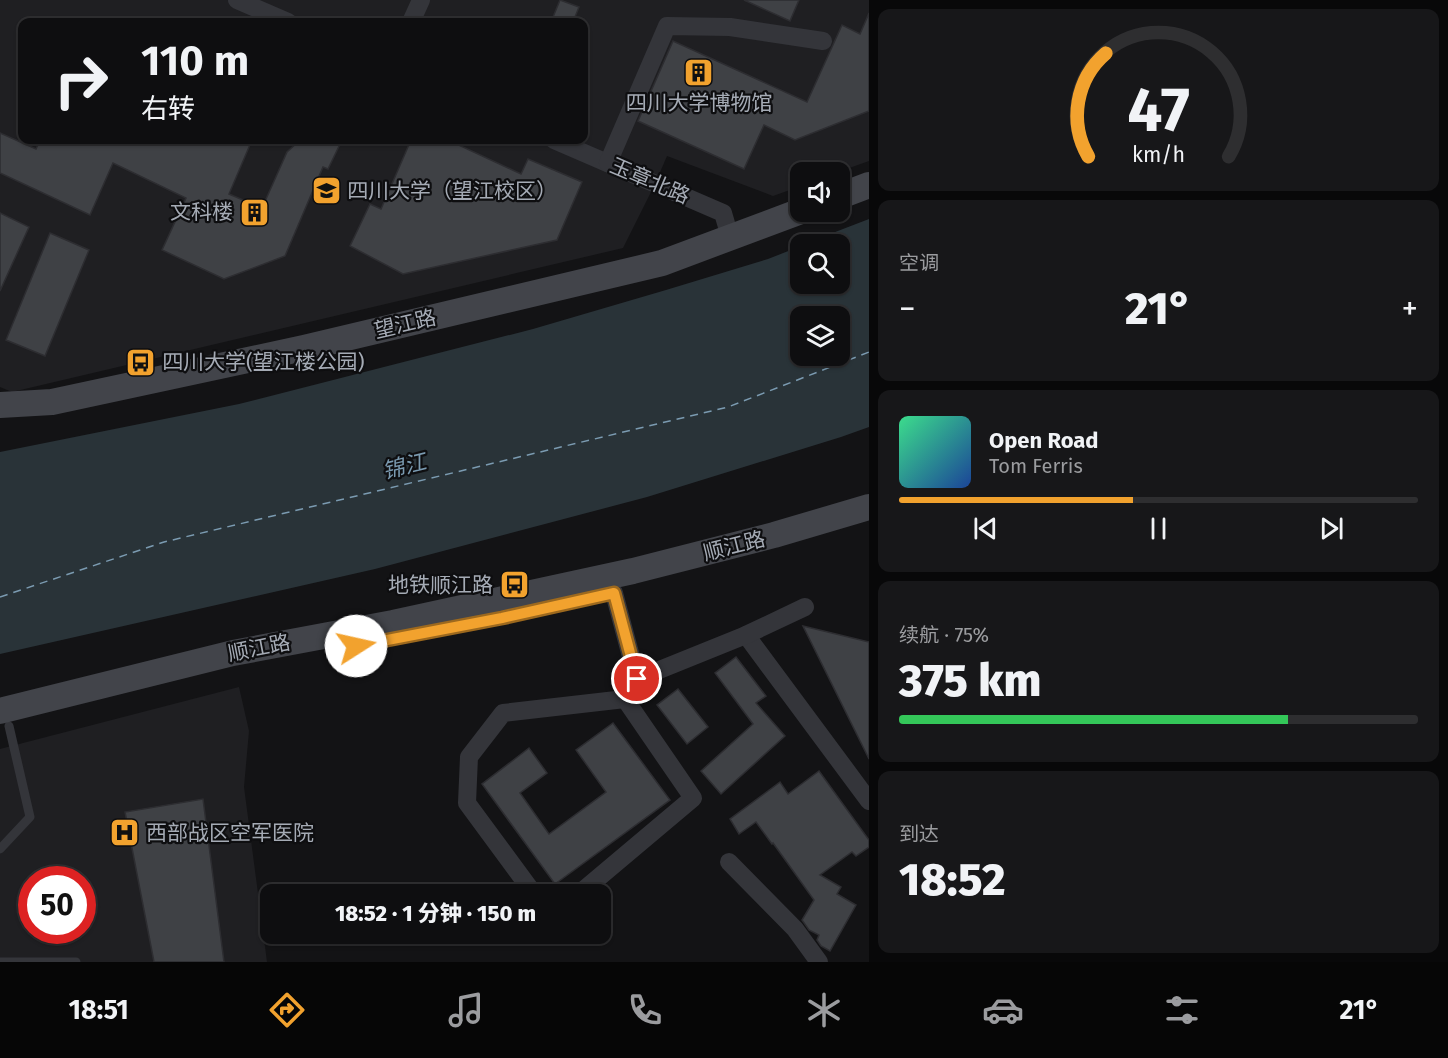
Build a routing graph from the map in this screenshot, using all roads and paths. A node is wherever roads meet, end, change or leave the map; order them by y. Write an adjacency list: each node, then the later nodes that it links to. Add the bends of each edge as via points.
1 (237, 0): 3 (street)
2 (421, 0): 4 (street)
3 (279, 18)
4 (413, 18)
5 (823, 41): 7 (street, via 730,27 668,26)
6 (563, 144): 7 (street, 玉章北路)
7 (608, 163): 11 (street, 玉章北路, via 723,213)
8 (869, 185): 9 (main road)
9 (850, 192)
10 (790, 214): 11 (main road, 望江路)
11 (730, 237): 12 (main road, 望江路, via 663,263 304,348 52,402)
12 (0, 405)
13 (869, 507): 20 (main road, 顺江路, via 774,536 633,571 233,653)
14 (869, 524): 15 (main road, 顺江路)
15 (614, 593): 18 (street); 20 (main road, 顺江路, via 237,669)
16 (805, 607): 17 (street)
17 (746, 635): 18 (street); 21 (street)
18 (637, 679): 19 (street)
19 (625, 699): 24 (street, via 503,714 469,757 467,803); 25 (street, via 693,798)
20 (3, 722): 22 (lane, via 30,817)
21 (869, 801)
22 (0, 849)
23 (729, 862): 28 (street, via 795,929)
24 (527, 884)
25 (591, 884)
26 (0, 962): 27 (lane)
27 (76, 962)
28 (819, 962)

